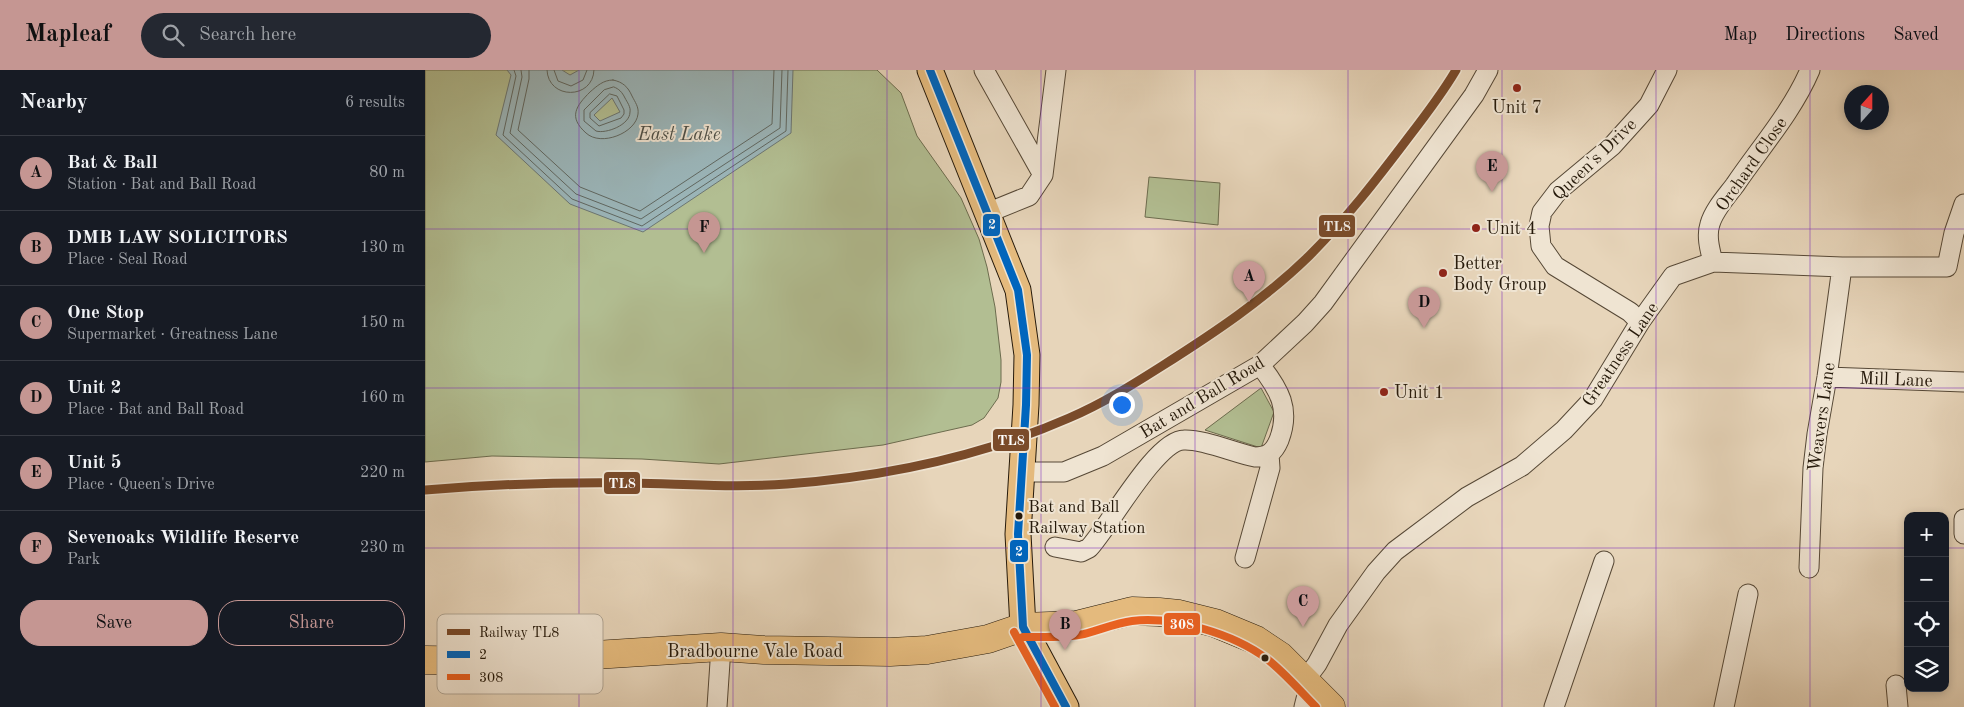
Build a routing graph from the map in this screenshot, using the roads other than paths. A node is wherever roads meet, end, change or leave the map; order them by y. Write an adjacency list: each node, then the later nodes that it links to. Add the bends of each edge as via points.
1 (930, 70): 9 (main road)
2 (984, 70): 7 (street)
3 (1056, 70): 7 (street)
4 (1487, 70): 13 (street, Bat and Ball Road, via 1474,95 1323,303)
5 (1667, 70): 12 (street, Queen's Drive, via 1649,105 1612,146 1558,191 1542,212 1539,226 1541,246 1555,266 1630,312)
6 (1810, 70): 10 (street, Orchard Close, via 1777,126 1709,225)
7 (1043, 175): 9 (street, via 1029,196)
8 (1964, 204): 11 (street, Greatness Lane, via 1947,267)
9 (987, 213): 17 (main road, via 1018,290 1027,355)
10 (1713, 262): 11 (street, Greatness Lane); 12 (street, Greatness Lane, via 1673,276)
11 (1842, 268): 14 (street, Weavers Lane)
12 (1640, 322): 29 (street, Greatness Lane, via 1593,399 1564,430 1522,466 1467,497 1395,551 1376,572 1338,625 1317,664)
13 (1260, 365): 16 (street, via 1277,390 1284,413 1281,436); 17 (street, Bat and Ball Road, via 1103,456 1064,472)
14 (1827, 377): 15 (street, Mill Lane); 23 (street, Weavers Lane, via 1813,468)
15 (1964, 382)
16 (1269, 454): 20 (street, via 1255,457 1187,440 1175,441 1160,454 1088,549 1081,552); 21 (street, via 1271,468)
17 (1021, 472): 25 (main road, via 1018,551)
18 (1964, 519): 19 (street)
19 (1964, 534)
20 (1055, 547)
21 (1245, 558)
22 (1605, 561): 32 (street)
23 (1809, 568)
24 (1748, 594): 33 (street)
25 (1023, 627): 26 (highway, Bradbourne Vale Road, via 988,639 927,650 891,652); 29 (highway, Bradbourne Vale Road, via 1076,625 1132,611 1179,614 1256,640 1280,656); 31 (main road)
26 (721, 647): 27 (highway, Bradbourne Vale Road); 30 (street)
27 (603, 655)
28 (1896, 685): 34 (street)
29 (1313, 696)
30 (717, 707)
31 (1066, 707)
32 (1554, 707)
33 (1724, 707)
34 (1898, 707)

